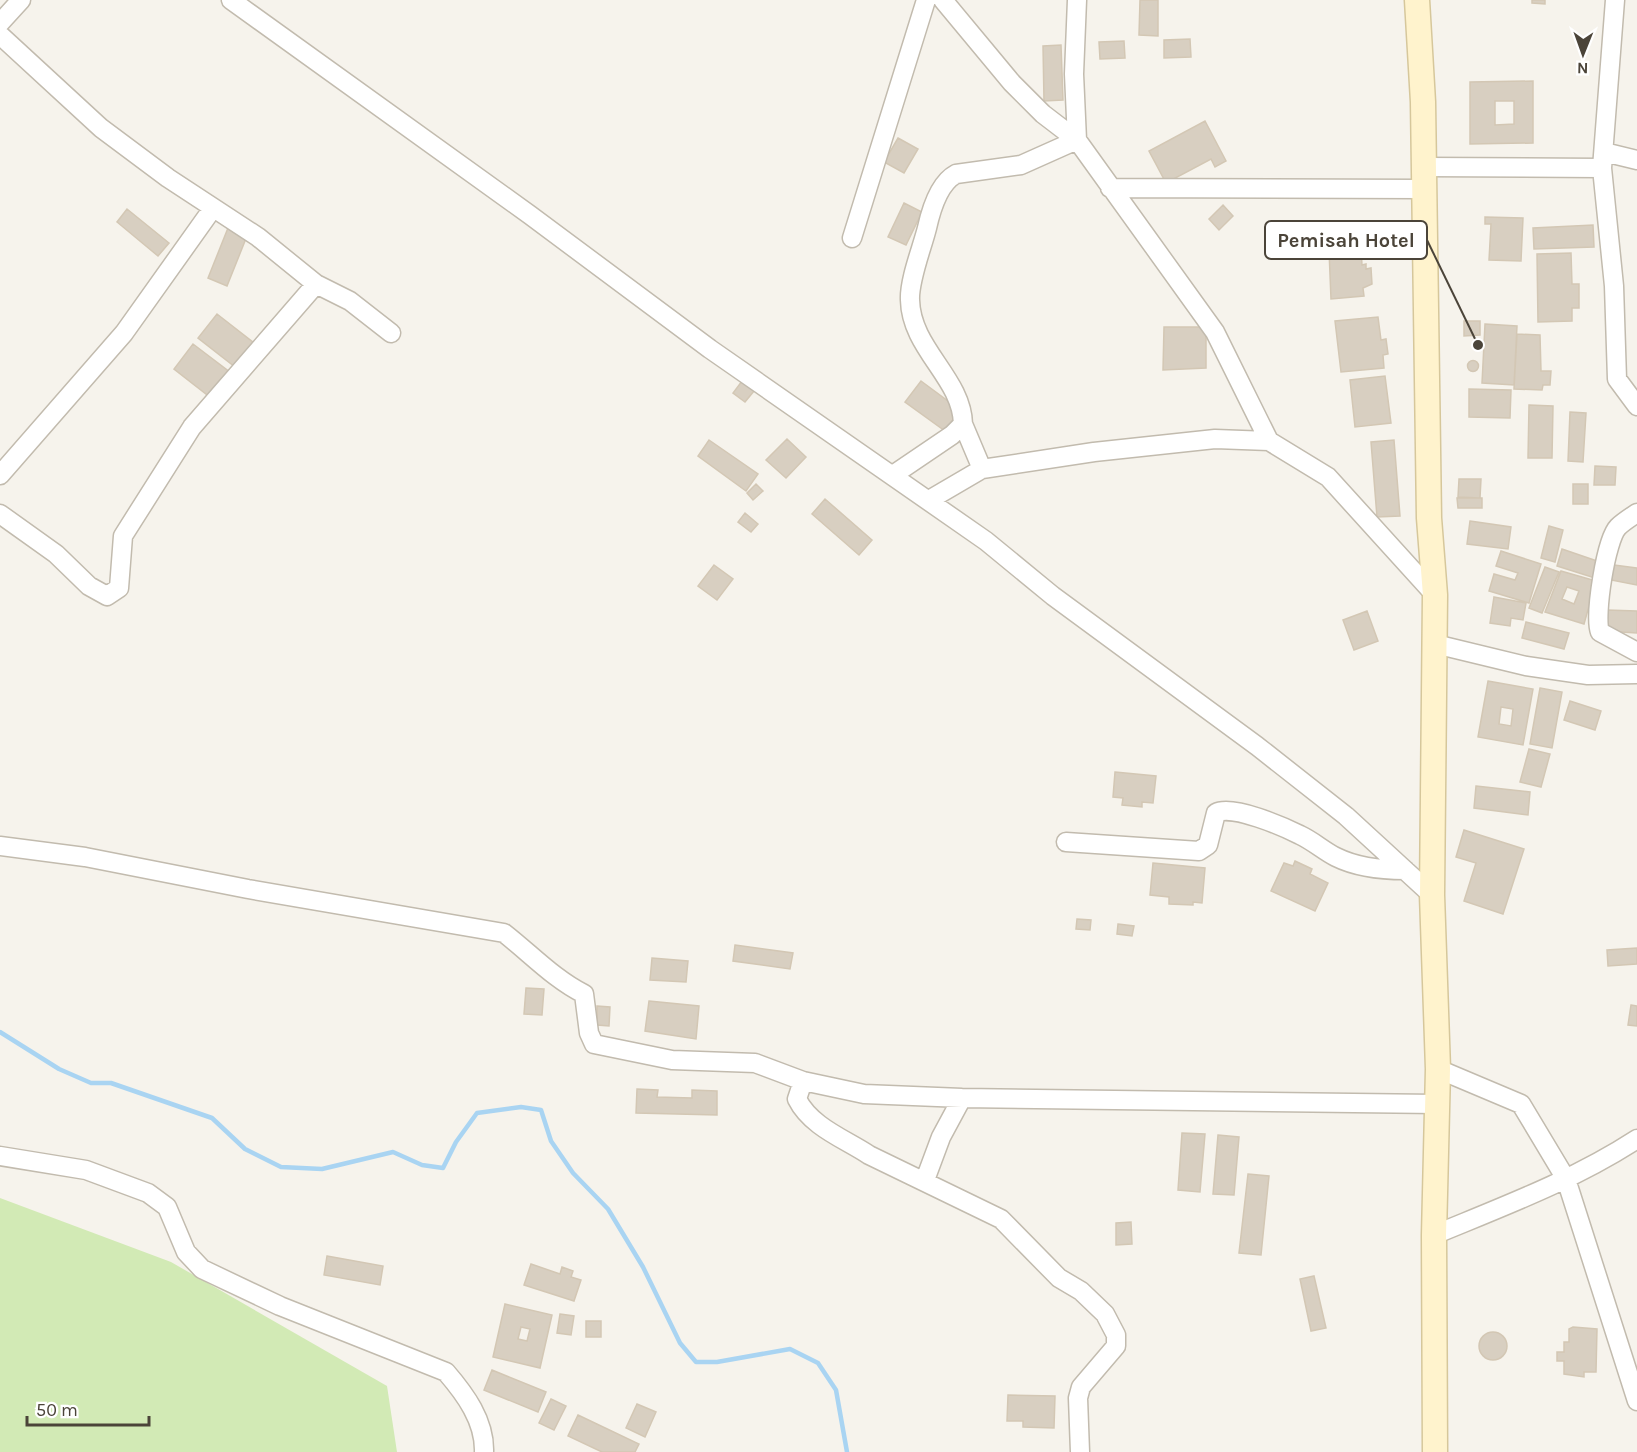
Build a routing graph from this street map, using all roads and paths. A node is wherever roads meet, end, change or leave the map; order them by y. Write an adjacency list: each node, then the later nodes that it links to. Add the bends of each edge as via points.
1 (21, 0): 8 (street)
2 (231, 0): 24 (street, via 710,349)
3 (926, 0): 16 (street)
4 (943, 0): 10 (street, via 1012,83)
5 (1077, 0): 10 (street)
6 (1417, 0): 13 (street)
7 (1616, 0): 11 (street)
8 (0, 23)
9 (0, 35): 15 (street, via 101,128)
10 (1077, 140): 14 (street); 20 (street, via 1021,165 956,174 942,186 928,223 910,297 918,335 951,388 963,412)
11 (1603, 160): 12 (street); 13 (street); 19 (street, via 1617,379)
12 (1637, 160)
13 (1424, 178): 14 (street); 28 (street, via 1429,518)
14 (1110, 188): 21 (street, via 1215,332)
15 (213, 208): 17 (street, via 258,237); 23 (street, via 124,333)
16 (852, 238)
17 (316, 284): 18 (street, via 350,301); 27 (street, via 192,427 123,536 119,588 107,596 89,586 56,554)
18 (391, 333)
19 (1637, 406)
20 (963, 424): 22 (street); 24 (street)
21 (1269, 441): 22 (street, via 1215,439); 28 (street, via 1328,477)
22 (982, 469): 25 (street)
23 (0, 475)
24 (893, 475): 25 (street)
25 (928, 500): 34 (street, via 1266,753 1346,816)
26 (1637, 513): 30 (street, via 1616,528 1603,572 1596,622 1600,632)
27 (0, 514)
28 (1435, 595): 29 (street)
29 (1435, 644): 31 (street, via 1526,666 1588,675); 35 (street)
30 (1637, 652)
31 (1637, 674)
32 (1066, 842): 34 (street, via 1199,851 1208,845 1216,813 1227,811 1280,826 1337,857 1363,866)
33 (0, 846): 37 (street, via 85,856 504,933 560,982 584,994 594,1044 672,1060 755,1063)
34 (1405, 870): 35 (street)
35 (1432, 895): 36 (street)
36 (1438, 1069): 39 (street); 42 (street, via 1521,1104)
37 (803, 1081): 38 (street, via 864,1094); 43 (street, via 797,1099 812,1118 837,1137)
38 (962, 1098): 39 (street); 43 (street, via 941,1137)
39 (1437, 1104): 44 (street)
40 (1637, 1139): 42 (street)
41 (0, 1156): 46 (street, via 86,1170 148,1193 167,1208 186,1252 202,1269 280,1306 446,1372 475,1413)
42 (1566, 1179): 44 (street); 45 (street)
43 (925, 1180): 47 (street, via 1001,1218 1059,1278 1081,1291 1106,1314 1116,1335 1116,1346 1081,1387)
44 (1434, 1235): 48 (street)
45 (1637, 1401)
46 (484, 1452)
47 (1080, 1452)
48 (1435, 1452)

